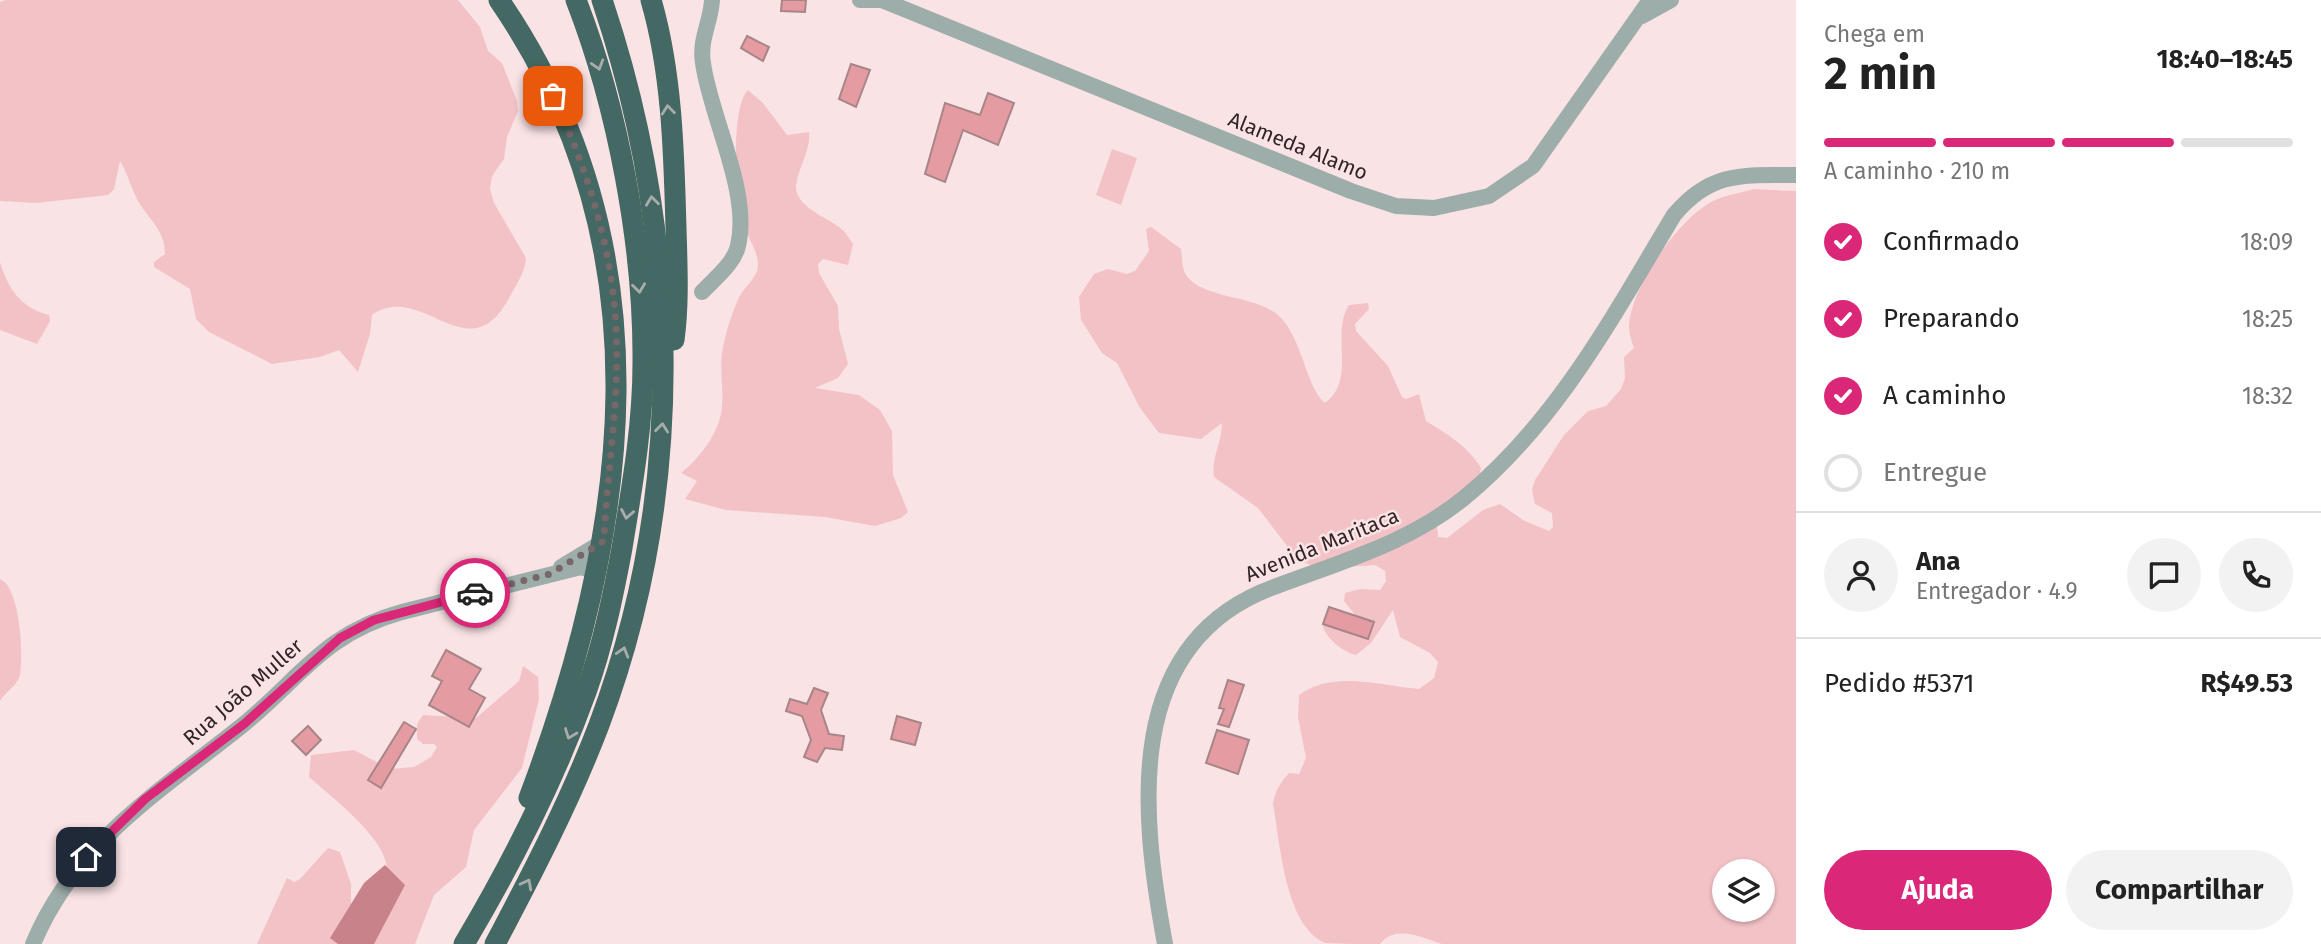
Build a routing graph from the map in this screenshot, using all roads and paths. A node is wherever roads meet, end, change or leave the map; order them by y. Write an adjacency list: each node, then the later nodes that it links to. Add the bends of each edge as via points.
1 (499, 0): 14 (highway, via 524,36 563,117 592,194 609,270 616,340)
2 (576, 0): 17 (highway, one-way to 17, via 622,161 641,302 640,424 605,630 587,689 540,806)
3 (602, 0): 13 (highway, one-way to 3, via 651,197 632,100)
4 (651, 0): 13 (highway, one-way to 4, via 676,328 676,214 664,65)
5 (712, 0): 12 (street, via 702,61 731,168 739,234 733,258)
6 (860, 0): 7 (street, Alameda Alamo)
7 (882, 0): 10 (street, Alameda Alamo, via 1351,191 1396,206 1434,208 1489,197 1533,166)
8 (1650, 0): 10 (street, Alameda Alamo)
9 (1671, 0): 10 (street)
10 (1637, 19)
11 (1796, 175): 21 (street, Avenida Maritaca, via 1730,177 1710,183 1688,198 1561,395 1532,433 1462,499 1375,550 1242,601 1214,618 1191,643 1168,684 1150,753 1151,860)
12 (702, 292)
13 (665, 398): 20 (highway, one-way to 13, via 577,782 624,648 654,503)
14 (604, 541): 15 (highway); 16 (street)
15 (598, 572): 16 (street, via 587,567); 17 (highway, via 565,689 508,850)
16 (550, 574): 18 (street, Rua João Muller, via 374,620 340,638 251,718 112,830 63,887)
17 (504, 876): 19 (highway)
18 (33, 944)
19 (464, 944)
20 (495, 944)
21 (1165, 944)

